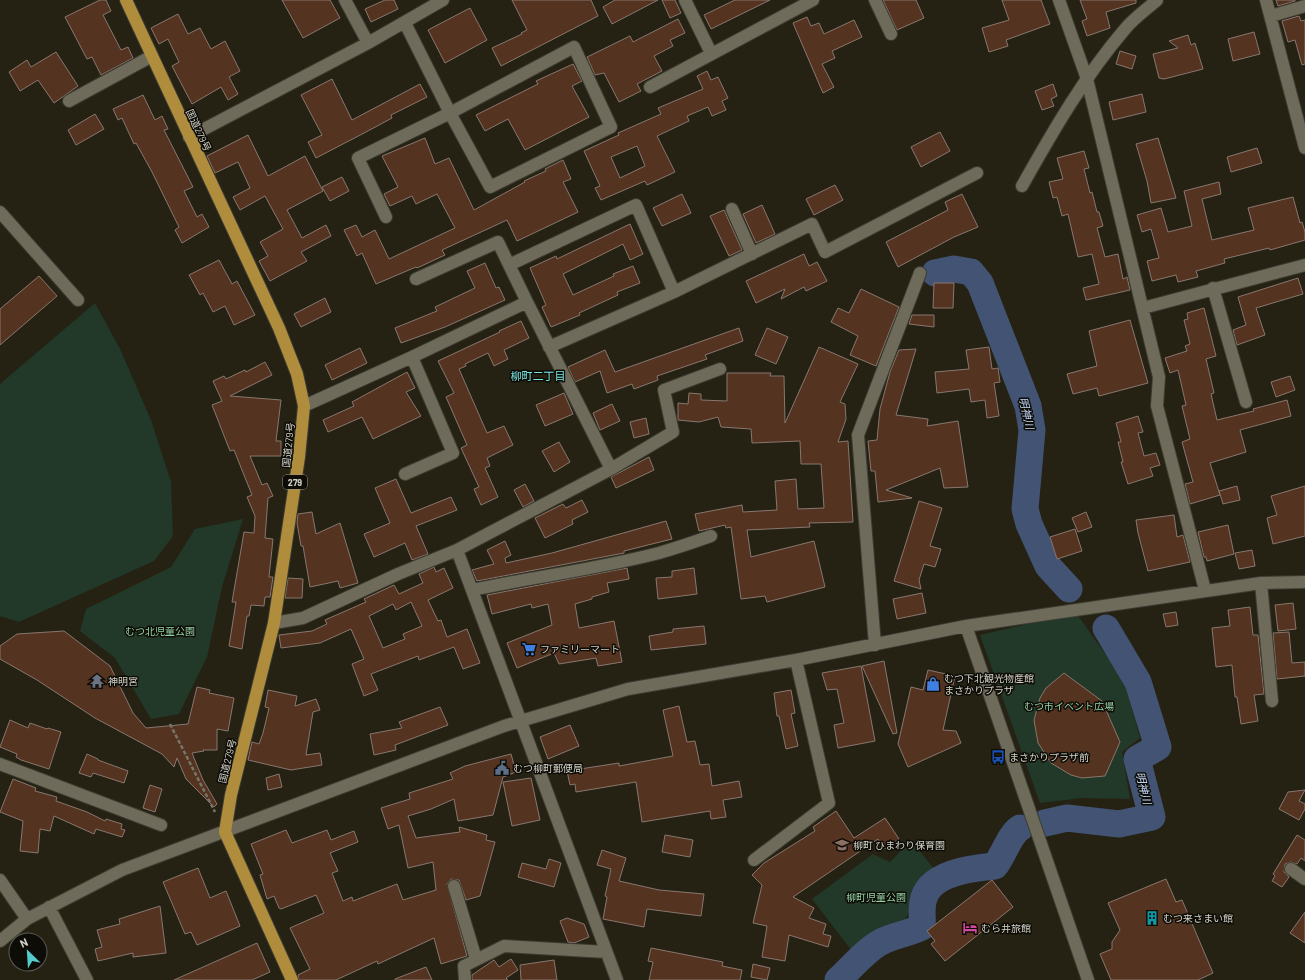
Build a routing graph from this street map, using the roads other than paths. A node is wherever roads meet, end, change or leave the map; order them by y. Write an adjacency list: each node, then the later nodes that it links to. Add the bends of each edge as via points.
1 (126, 0): 16 (highway, 国道279号 / 279)
2 (345, 0): 14 (street)
3 (443, 0): 12 (street)
4 (685, 0): 15 (street)
5 (814, 0): 15 (street)
6 (875, 0): 13 (street)
7 (1059, 0): 17 (street)
8 (1157, 0): 17 (street, via 1126,28)
9 (1266, 0): 11 (street)
10 (1305, 6): 11 (street)
11 (1270, 16): 22 (street)
12 (405, 23): 14 (street); 20 (street)
13 (891, 34)
14 (368, 43): 21 (street)
15 (711, 54): 18 (street)
16 (152, 56): 19 (street); 21 (highway, 国道279号 / 279)
17 (1086, 79): 24 (street); 37 (street)
18 (650, 87)
19 (70, 101)
20 (450, 113): 20 (street, via 490,187 611,127 574,47); 27 (street, via 358,158)
21 (189, 137): 42 (highway, 国道279号 / 279, via 279,328 297,374)
22 (1305, 148)
23 (977, 173): 28 (street, via 825,252 812,224)
24 (1022, 186)
25 (732, 209): 28 (street)
26 (0, 212): 35 (street)
27 (386, 217)
28 (752, 254): 34 (street)
29 (509, 265): 32 (street, via 498,242); 34 (street, via 636,206); 36 (street)
30 (1305, 265): 33 (street)
31 (920, 272): 53 (street, via 858,435)
32 (416, 279)
33 (1213, 288): 37 (street); 41 (street)
34 (674, 292): 38 (street)
35 (78, 300)
36 (527, 302): 38 (street); 39 (street)
37 (1143, 308): 50 (street, via 1159,377 1157,406)
38 (549, 347): 43 (street)
39 (412, 358): 42 (street); 44 (street, via 453,453)
40 (720, 369): 43 (street, via 664,390 673,432)
41 (1246, 402)
42 (304, 406): 51 (highway, 国道279号 / 279, via 299,457)
43 (611, 468): 46 (street)
44 (405, 474)
45 (711, 536): 49 (street, via 658,553)
46 (457, 550): 49 (street); 51 (street, via 303,618)
47 (1305, 582): 48 (street)
48 (1261, 583): 50 (street); 55 (street)
49 (472, 590): 56 (street)
50 (1205, 590): 52 (street)
51 (274, 623): 59 (highway, 国道279号 / 279, via 231,795)
52 (966, 626): 53 (street); 74 (street)
53 (875, 645): 54 (street)
54 (796, 660): 56 (street, via 628,689); 60 (street, via 829,803)
55 (1272, 701)
56 (521, 721): 59 (street); 68 (street)
57 (0, 764): 58 (street)
58 (161, 825)
59 (225, 832): 65 (street, via 122,870); 71 (highway)
60 (754, 860)
61 (1290, 870): 62 (street)
62 (1305, 879)
63 (0, 880): 66 (street)
64 (454, 886): 69 (street)
65 (48, 907): 66 (street); 70 (street)
66 (27, 918): 67 (street)
67 (0, 941)
68 (606, 952): 69 (street, via 504,946); 73 (street)
69 (476, 959): 72 (street, via 464,966)
70 (87, 980)
71 (292, 980)
72 (465, 980)
73 (617, 980)
74 (1088, 980)

